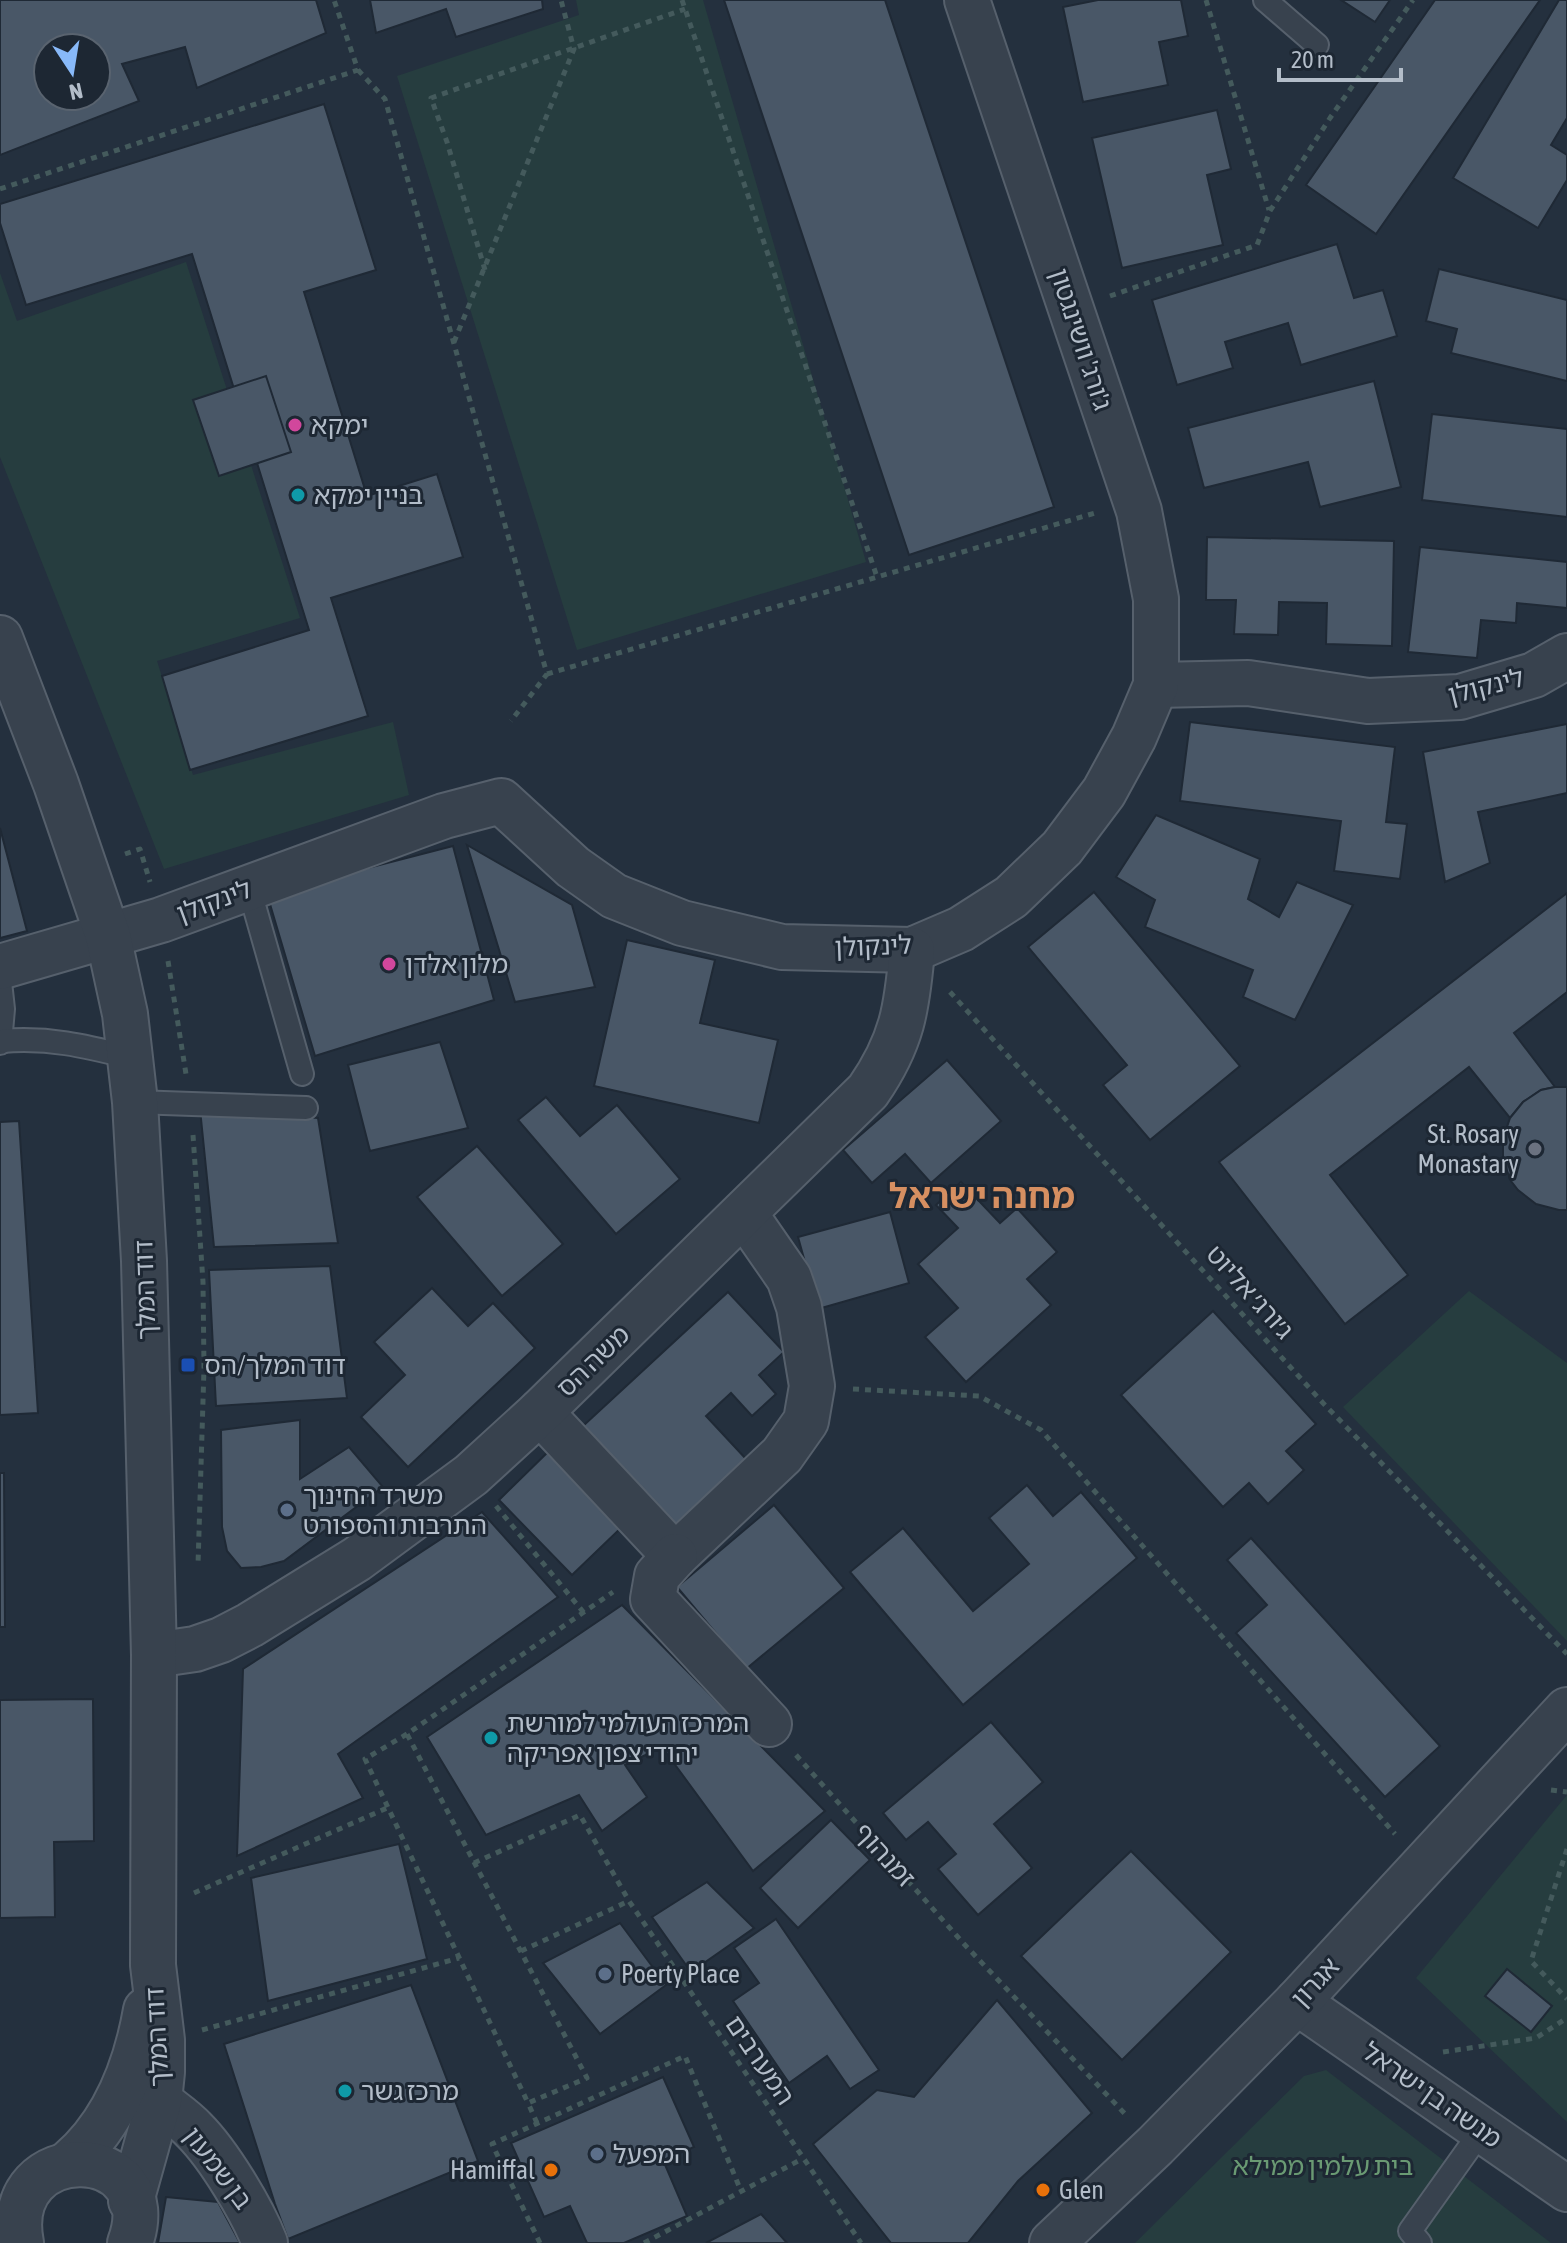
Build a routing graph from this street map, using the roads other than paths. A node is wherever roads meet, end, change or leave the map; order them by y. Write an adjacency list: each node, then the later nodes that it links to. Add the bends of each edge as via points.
1 (967, 0): 6 (street, ג'ורג' וושינגטון, via 1139,511 1156,599)
2 (1265, 0): 3 (lane)
3 (1317, 45)
4 (3, 654): 8 (street, דוד המלך, via 56,784)
5 (1567, 656): 6 (street, לינקולן, via 1534,675 1460,697 1368,701 1248,683)
6 (1156, 685): 9 (street, לינקולן, via 1104,792 1062,848 1011,897 961,929)
7 (249, 888): 8 (street, לינקולן); 9 (street, לינקולן, via 444,816 501,801 573,867 614,896 682,923 782,947); 14 (lane)
8 (108, 936): 10 (street, לינקולן); 13 (street, דוד המלך)
9 (912, 950): 17 (street, משה הס, via 901,1032 887,1065 868,1091)
10 (0, 967)
11 (0, 982): 12 (lane)
12 (1, 1042): 13 (lane, via 63,1041)
13 (130, 1057): 15 (street, דוד המלך)
14 (302, 1074)
15 (135, 1102): 16 (lane); 20 (street, דוד המלך)
16 (306, 1108)
17 (744, 1213): 18 (street, משה הס); 19 (street, via 789,1278 799,1307 812,1386 806,1421 782,1455)
18 (540, 1412): 19 (street); 20 (street, משה הס, via 471,1475 357,1559 221,1640)
19 (666, 1566): 22 (street, via 653,1599)
20 (154, 1655): 23 (street, דוד המלך)
21 (1567, 1710): 24 (street, אגרון)
22 (769, 1724)
23 (153, 1965): 25 (street, דוד המלך, via 162,2040); 27 (street, דוד המלך, via 144,2021 125,2084 99,2132)
24 (1297, 2002): 26 (street, מנשה בן ישראל); 32 (street, אגרון)
25 (159, 2101): 29 (street, דוד המלך); 31 (street, בן שמעון, via 204,2142 255,2216)
26 (1482, 2130): 28 (street, מנשה בן ישראל); 33 (lane, via 1410,2231)
27 (70, 2162): 29 (street, via 106,2170 121,2184); 30 (street, via 35,2178)
28 (1567, 2189)
29 (130, 2222)
30 (13, 2225)
31 (265, 2243)
32 (1052, 2243)
33 (1420, 2243)

